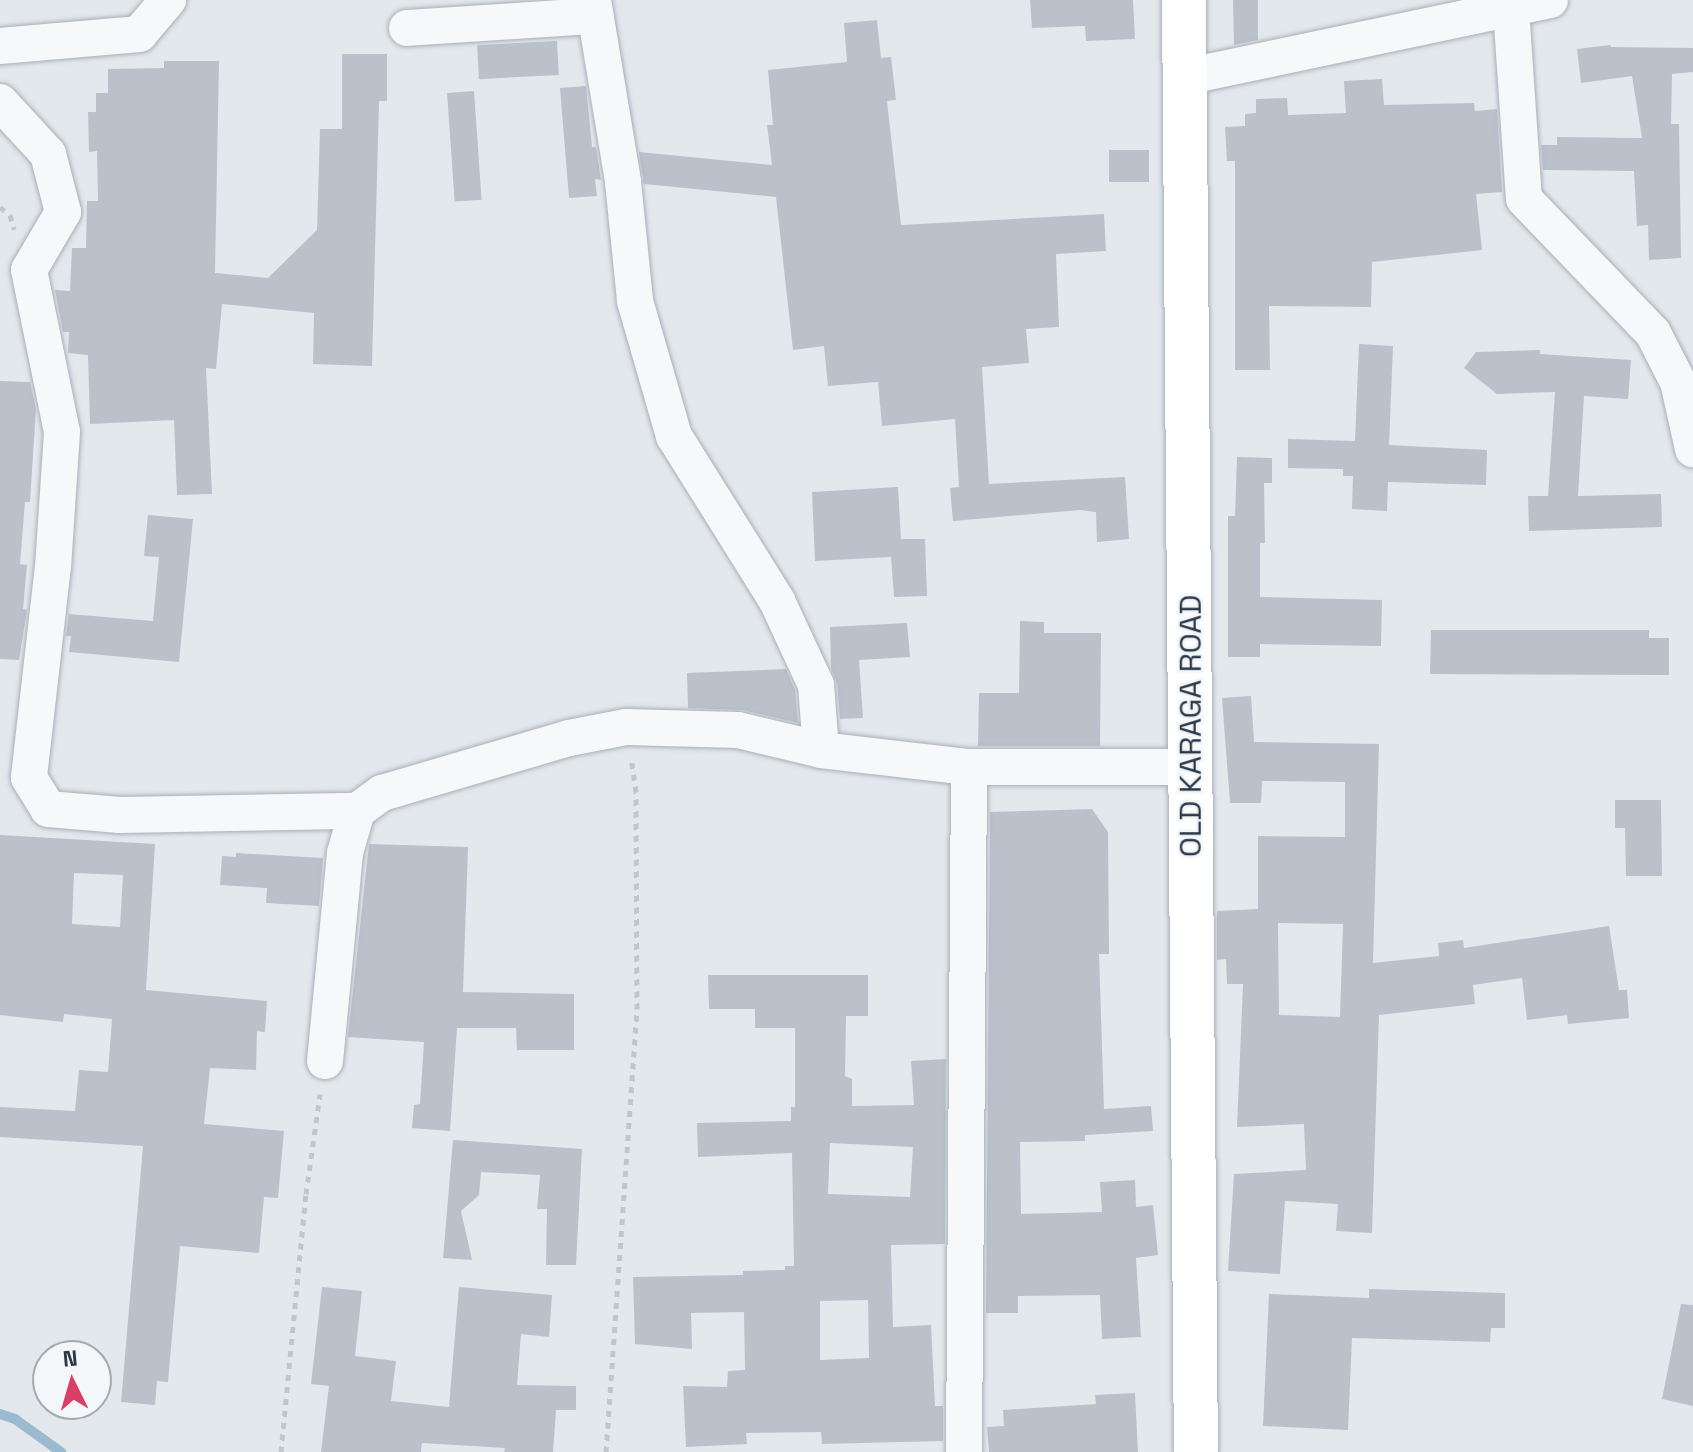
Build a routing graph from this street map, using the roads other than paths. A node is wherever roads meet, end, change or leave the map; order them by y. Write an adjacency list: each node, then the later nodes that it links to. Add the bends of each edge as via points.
1 (168, 0): 7 (street, via 139,34)
2 (1184, 0): 8 (street, OLD KARAGA ROAD)
3 (1550, 0): 4 (street)
4 (1513, 4): 8 (street); 10 (street, via 1524,199)
5 (594, 8): 6 (street); 12 (street, via 623,182 635,301 674,436 784,615 816,685)
6 (407, 28)
7 (0, 46)
8 (1185, 77): 14 (street, OLD KARAGA ROAD)
9 (0, 102): 15 (street, via 48,154 63,212 29,270 62,432 29,778 48,809 120,815)
10 (1686, 368): 11 (street)
11 (1693, 449)
12 (821, 750): 13 (street); 15 (street, via 738,730 626,727 569,738 382,793)
13 (969, 767): 14 (street); 17 (street)
14 (1191, 767): 18 (street, OLD KARAGA ROAD)
15 (357, 811): 16 (street, via 345,853)
16 (325, 1061)
17 (964, 1452)
18 (1196, 1452)

